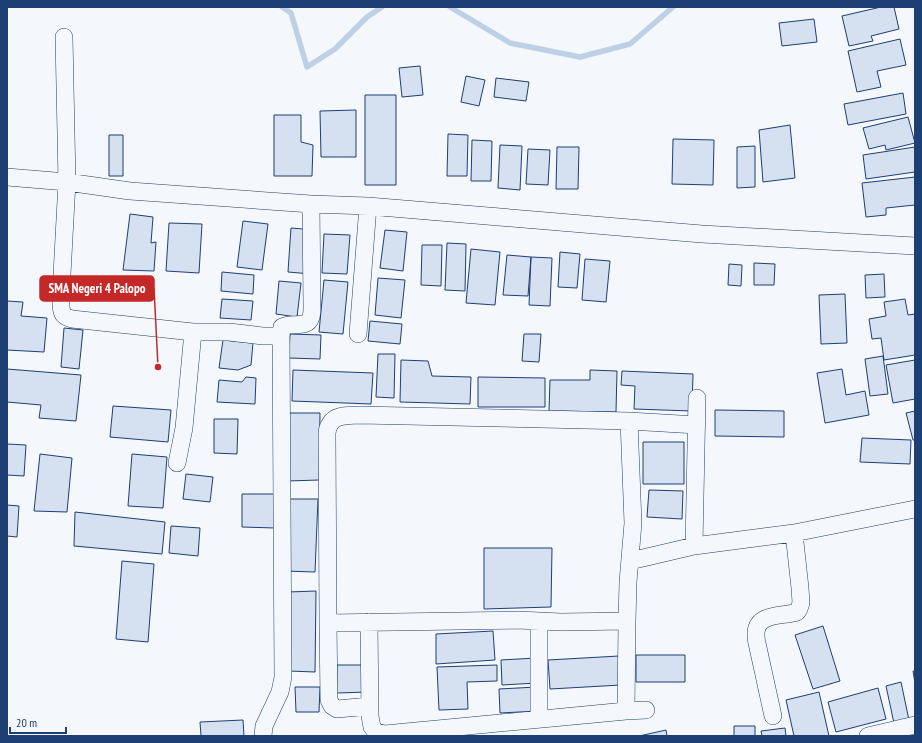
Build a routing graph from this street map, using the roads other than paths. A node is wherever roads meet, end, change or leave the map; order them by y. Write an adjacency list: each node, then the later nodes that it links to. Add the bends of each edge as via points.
1 (64, 37): 3 (street)
2 (7, 177): 3 (street)
3 (67, 182): 4 (street, via 130,191); 7 (street, via 61,293 63,314 72,319)
4 (311, 204): 5 (street); 9 (street, via 310,319 301,325 285,325 282,327)
5 (368, 206): 6 (street, via 702,234); 8 (street)
6 (915, 246)
7 (193, 332): 9 (street); 13 (street, via 184,428)
8 (358, 334)
9 (281, 336): 28 (street, via 283,677 280,692 264,726)
10 (697, 398): 12 (street)
11 (629, 421): 12 (street); 17 (street, via 633,523); 21 (street, via 360,415 336,418 330,423 326,434)
12 (697, 425): 16 (street)
13 (177, 463)
14 (915, 509): 15 (street)
15 (794, 533): 16 (street); 25 (street, via 801,603 798,612 768,617 757,626 756,633)
16 (694, 546): 17 (street)
17 (630, 561): 19 (street)
18 (539, 621): 19 (street); 20 (street); 26 (street)
19 (627, 621): 24 (street)
20 (369, 622): 21 (street); 22 (street)
21 (328, 623): 22 (street, via 329,700 332,706 337,709)
22 (370, 706): 26 (street, via 372,726 376,732 385,734)
23 (646, 710): 24 (street)
24 (626, 711): 26 (street)
25 (773, 716)
26 (539, 719)
27 (915, 725): 29 (street)
28 (263, 736)
29 (868, 736)

